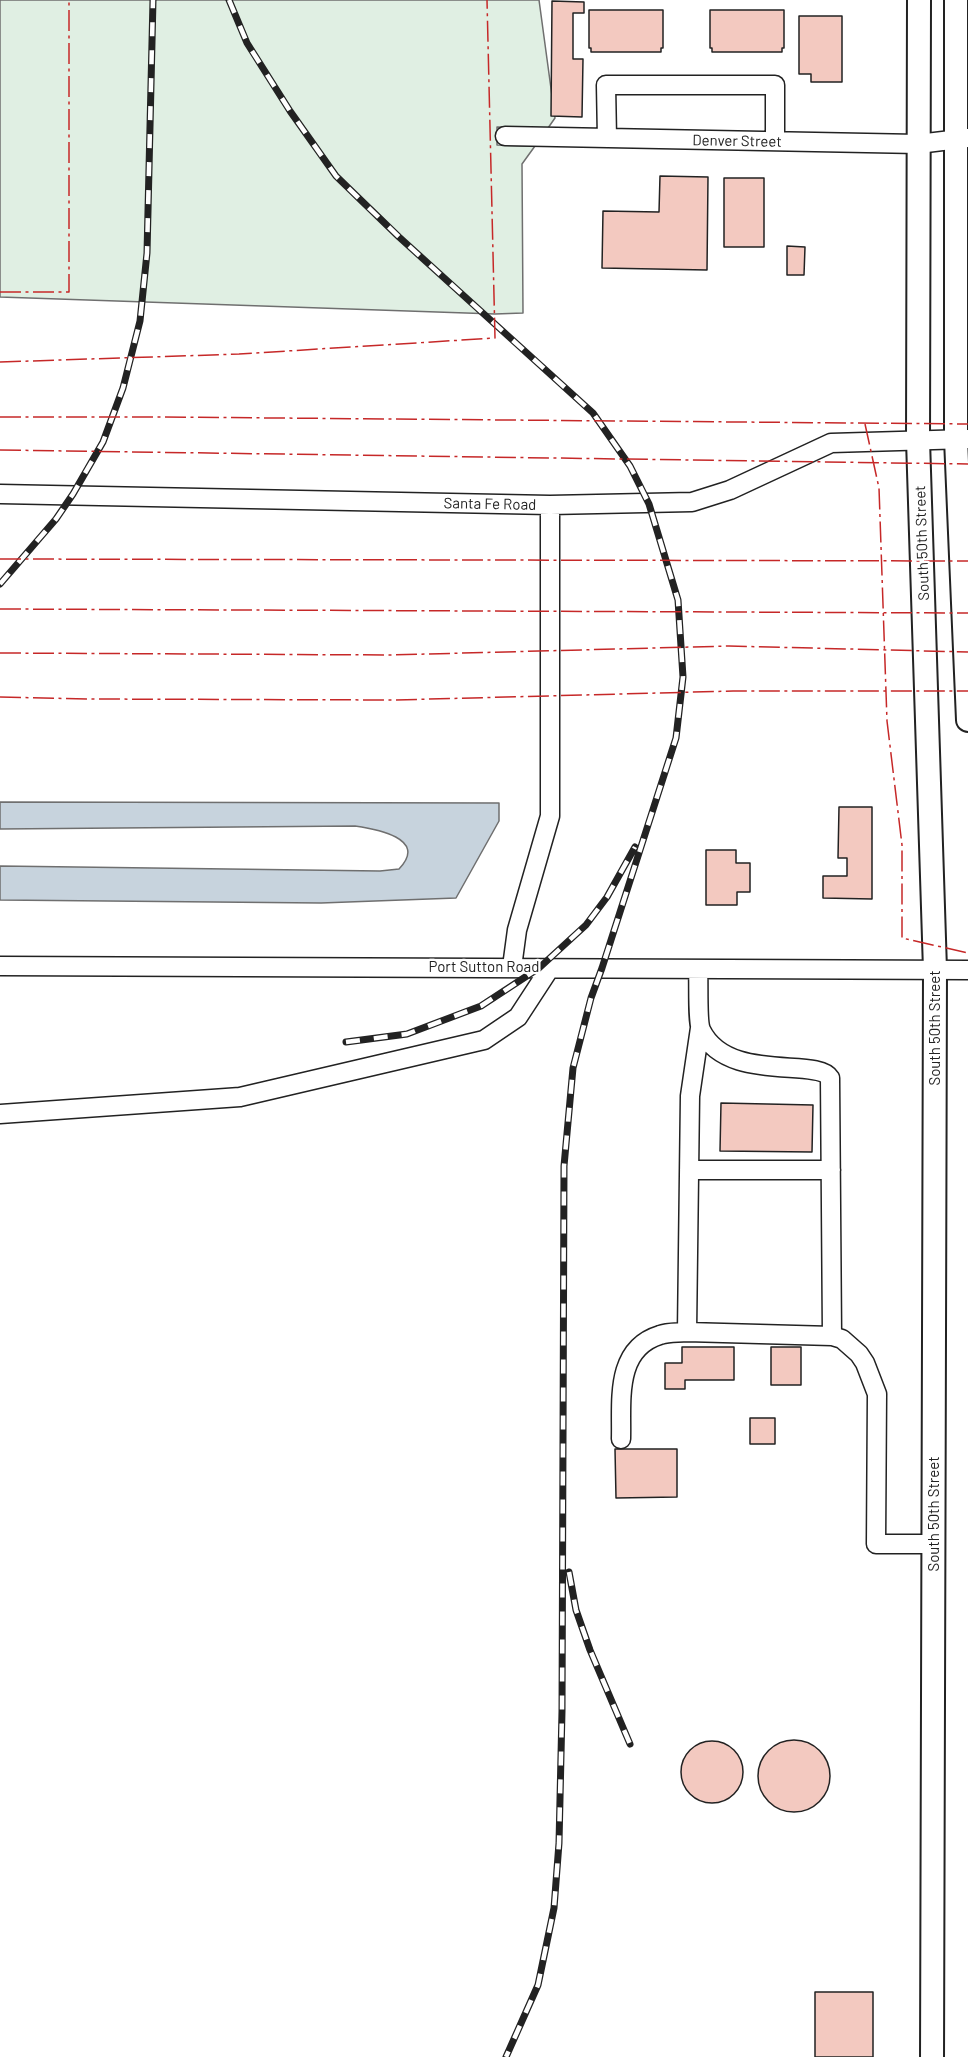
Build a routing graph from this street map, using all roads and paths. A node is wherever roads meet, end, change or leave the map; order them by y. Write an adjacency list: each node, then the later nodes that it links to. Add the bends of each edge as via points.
1 (919, 0): 7 (main road, South 50th Street)
2 (956, 0): 5 (main road)
3 (505, 136): 4 (street, Denver Street)
4 (607, 138): 6 (street, Denver Street); 6 (street, via 606,85 775,85)
5 (962, 138): 7 (street, Denver Street); 8 (main road)
6 (775, 141): 7 (street, Denver Street)
7 (918, 144): 9 (main road, South 50th Street)
8 (962, 439): 9 (street, Santa Fe Road); 12 (main road)
9 (918, 440): 11 (street, Santa Fe Road, via 831,443 730,490 692,502); 17 (main road, South 50th Street)
10 (0, 494): 11 (street, Santa Fe Road)
11 (550, 505): 14 (street, via 550,816 517,930)
12 (968, 720)
13 (0, 966): 14 (street, Port Sutton Road)
14 (512, 968): 15 (street, Port Sutton Road)
15 (550, 968): 16 (street, Port Sutton Road); 20 (street, via 518,1017 484,1040 240,1097)
16 (698, 969): 17 (street, Port Sutton Road); 19 (street)
17 (935, 970): 18 (street, Port Sutton Road); 26 (main road, South 50th Street)
18 (968, 970)
19 (700, 1028): 21 (street, via 690,1096); 22 (street, via 713,1047 735,1059 765,1067 818,1069 828,1074)
20 (0, 1114)
21 (689, 1170): 22 (street); 23 (street)
22 (831, 1170): 24 (street)
23 (687, 1332): 24 (street); 25 (street, via 652,1338 632,1355 622,1382)
24 (832, 1336): 26 (street, via 842,1339 859,1354 877,1394 876,1544)
25 (621, 1439)
26 (934, 1544): 27 (main road, South 50th Street)
27 (932, 2057)

